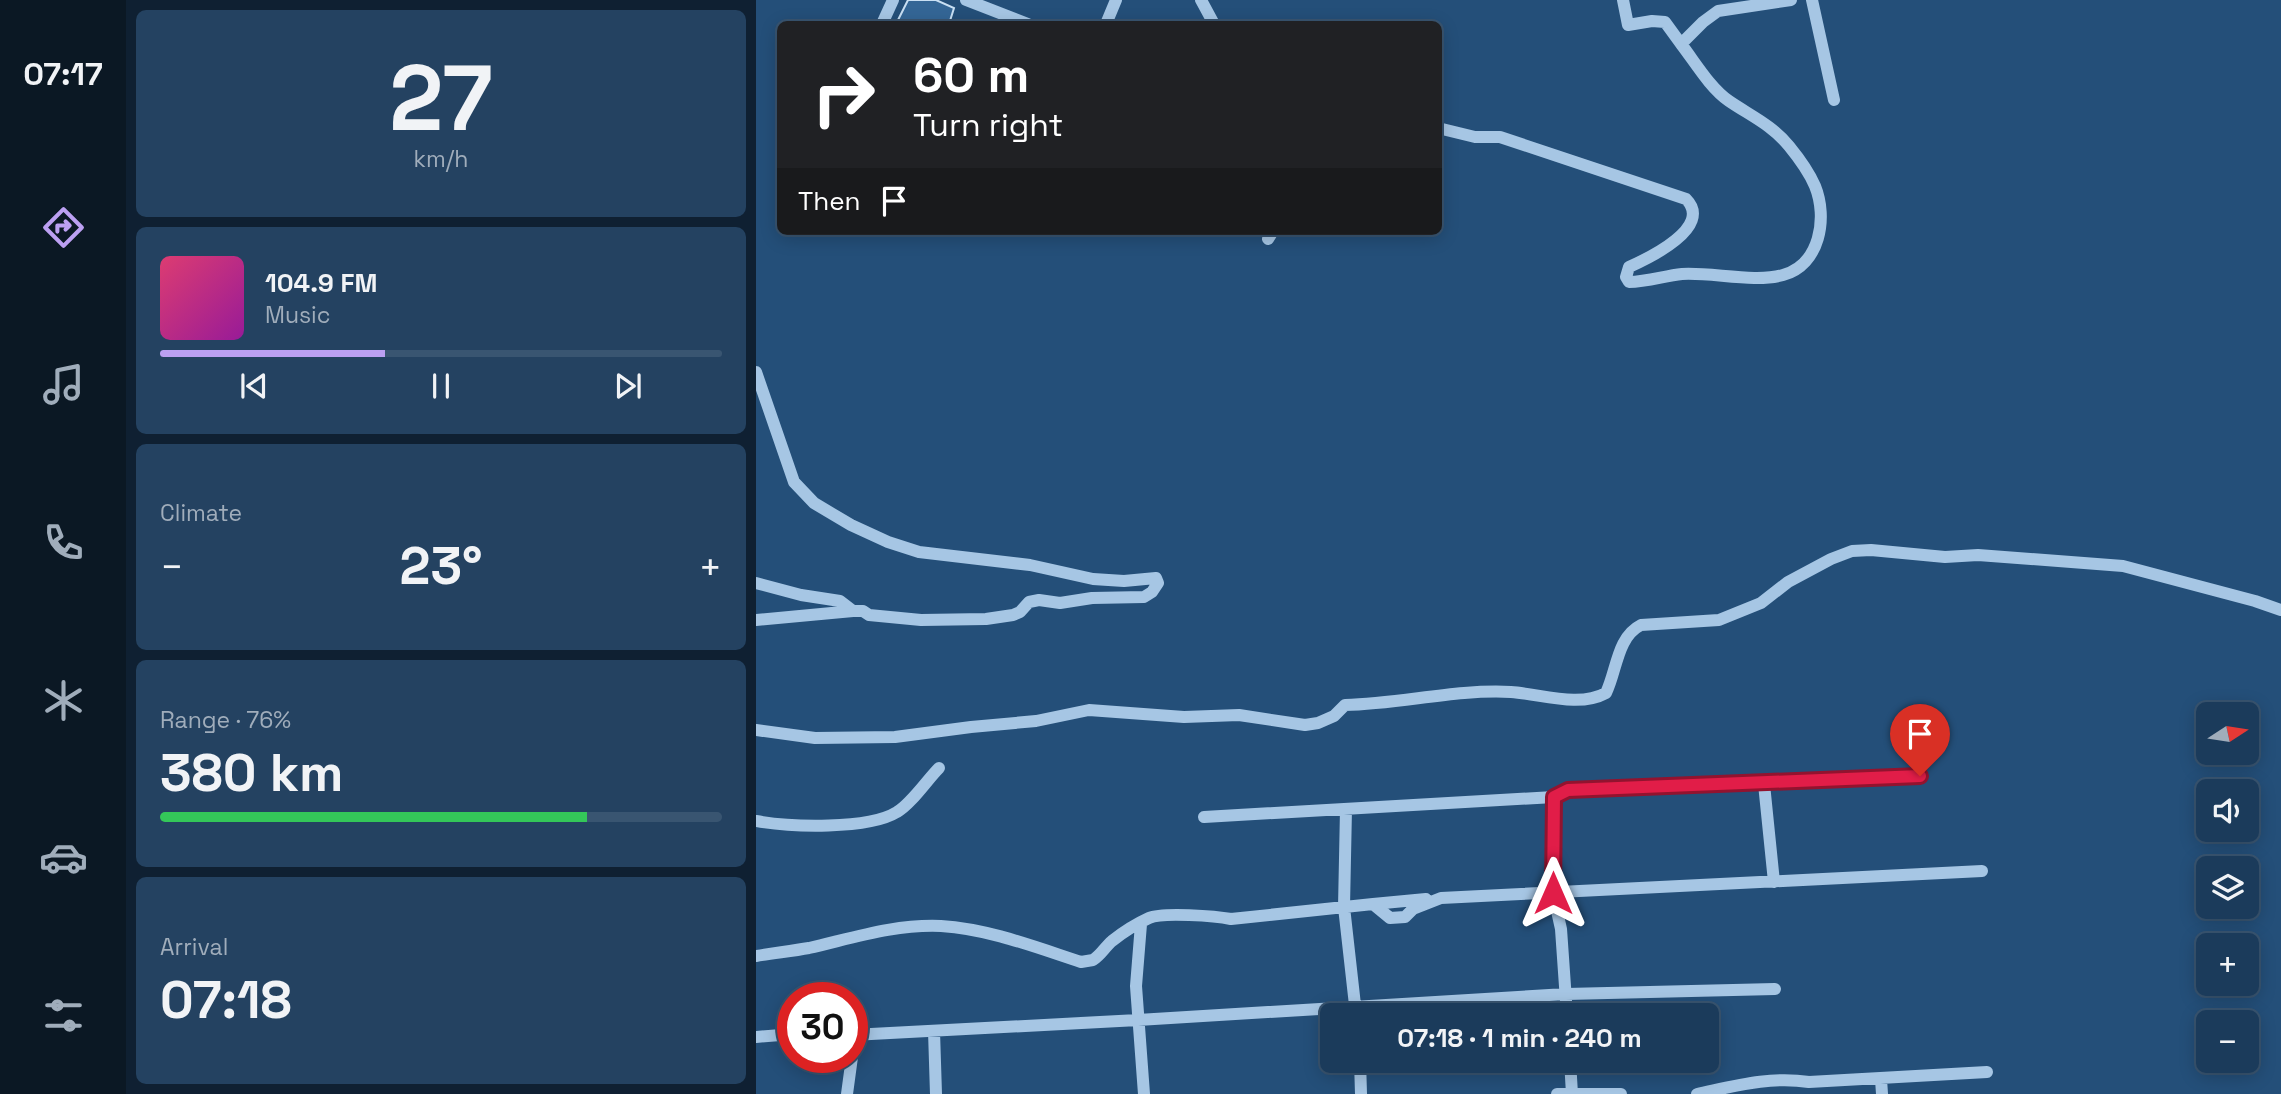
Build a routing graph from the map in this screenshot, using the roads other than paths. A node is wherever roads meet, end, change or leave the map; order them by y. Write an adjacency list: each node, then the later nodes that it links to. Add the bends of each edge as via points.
1 (893, 0): 9 (street)
2 (966, 0): 10 (street)
3 (1116, 0): 11 (street)
4 (1201, 0): 12 (street)
5 (1623, 0): 13 (street, via 1628,25 1665,22)
6 (1791, 0): 8 (street)
7 (1812, 0): 14 (street)
8 (1717, 6): 13 (street)
9 (883, 21)
10 (1020, 21)
11 (1107, 21)
12 (1212, 21)
13 (1681, 44): 15 (street, via 1727,100 1759,118 1788,145 1814,185 1820,210 1818,240 1808,259 1792,272 1765,277 1681,274 1629,282 1629,267 1685,232 1693,218 1686,199 1500,137)
14 (1834, 100)
15 (1442, 129)
16 (756, 372): 19 (street, via 794,482 814,503 851,525 919,552 1030,565 1093,579 1156,578 1158,583 1144,597 1060,603 1039,600 1013,615 986,619 910,620)
17 (756, 583): 19 (street, via 840,601)
18 (2281, 610): 21 (street, via 2123,566 1852,551 1807,570 1761,603 1719,620 1633,629 1606,693 1597,698 1511,692 1449,694 1345,705 1334,716 1305,725 1239,715 1184,717 1089,710 1036,721 895,737 815,738)
19 (853, 611): 20 (street)
20 (756, 620)
21 (756, 730)
22 (939, 768): 28 (street, via 899,811 880,819 817,827)
23 (1920, 776): 24 (street)
24 (1764, 784): 25 (street, via 1568,790); 30 (street)
25 (1554, 797): 26 (street); 31 (street)
26 (1346, 809): 27 (street); 32 (street)
27 (1204, 817)
28 (756, 821)
29 (1982, 871): 30 (street)
30 (1774, 882): 31 (street)
31 (1553, 893): 32 (street, via 1441,898 1405,917 1390,918 1373,904); 36 (street, via 1562,929)
32 (1343, 907): 33 (street, via 1231,919 1164,915); 37 (street)
33 (1140, 924): 34 (street, via 1093,960 1081,962 987,932 939,926 861,934); 41 (street)
34 (756, 956)
35 (1774, 989): 36 (street)
36 (1566, 994): 38 (street); 39 (street)
37 (1355, 1003)
38 (1455, 1003)
39 (1566, 1003)
40 (1320, 1012): 41 (street)
41 (1138, 1020): 42 (street); 54 (street)
42 (934, 1031): 43 (street); 53 (street)
43 (868, 1034)
44 (777, 1035): 45 (street)
45 (756, 1037)
46 (1987, 1072): 50 (street)
47 (850, 1073): 52 (street)
48 (1360, 1073): 55 (street)
49 (1571, 1073): 51 (street)
50 (1881, 1079): 58 (street, via 1760,1080); 59 (street)
51 (1572, 1093): 56 (street); 57 (street)
52 (847, 1094)
53 (936, 1094)
54 (1144, 1094)
55 (1361, 1094)
56 (1557, 1094)
57 (1620, 1094)
58 (1697, 1094)
59 (1882, 1094)

